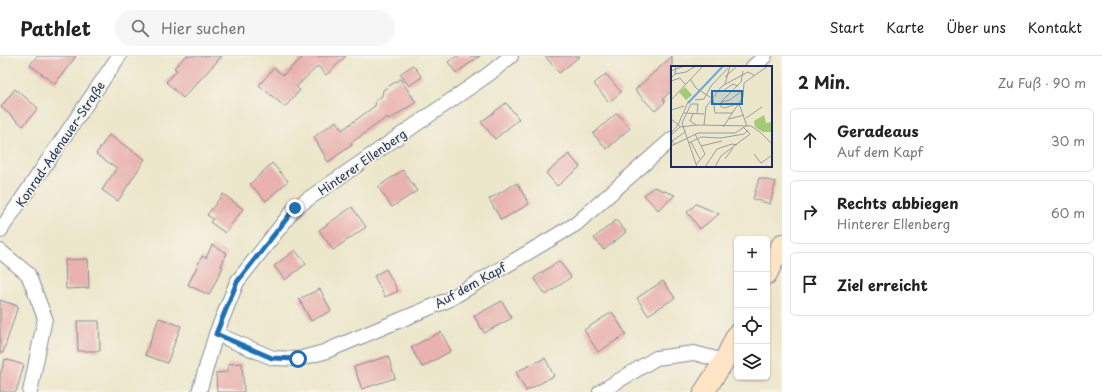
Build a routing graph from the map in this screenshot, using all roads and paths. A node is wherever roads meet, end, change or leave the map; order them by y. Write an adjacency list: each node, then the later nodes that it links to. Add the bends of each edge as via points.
1 (120, 56): 6 (street, Konrad-Adenauer-Straße)
2 (510, 56): 10 (street, Hinterer Ellenberg, via 489,74 295,208 237,282)
3 (765, 56): 4 (street)
4 (754, 66)
5 (671, 140): 10 (street, Auf dem Kapf, via 576,224 448,300 324,352 298,359 272,358)
6 (0, 231)
7 (782, 244): 9 (street)
8 (0, 251): 13 (street, via 28,274 45,318)
9 (768, 272)
10 (216, 334): 14 (street, Hinterer Ellenberg)
11 (734, 340): 12 (street)
12 (724, 361): 15 (street, via 694,353 656,358); 16 (street)
13 (30, 392)
14 (199, 392)
15 (600, 392)
16 (704, 392)

